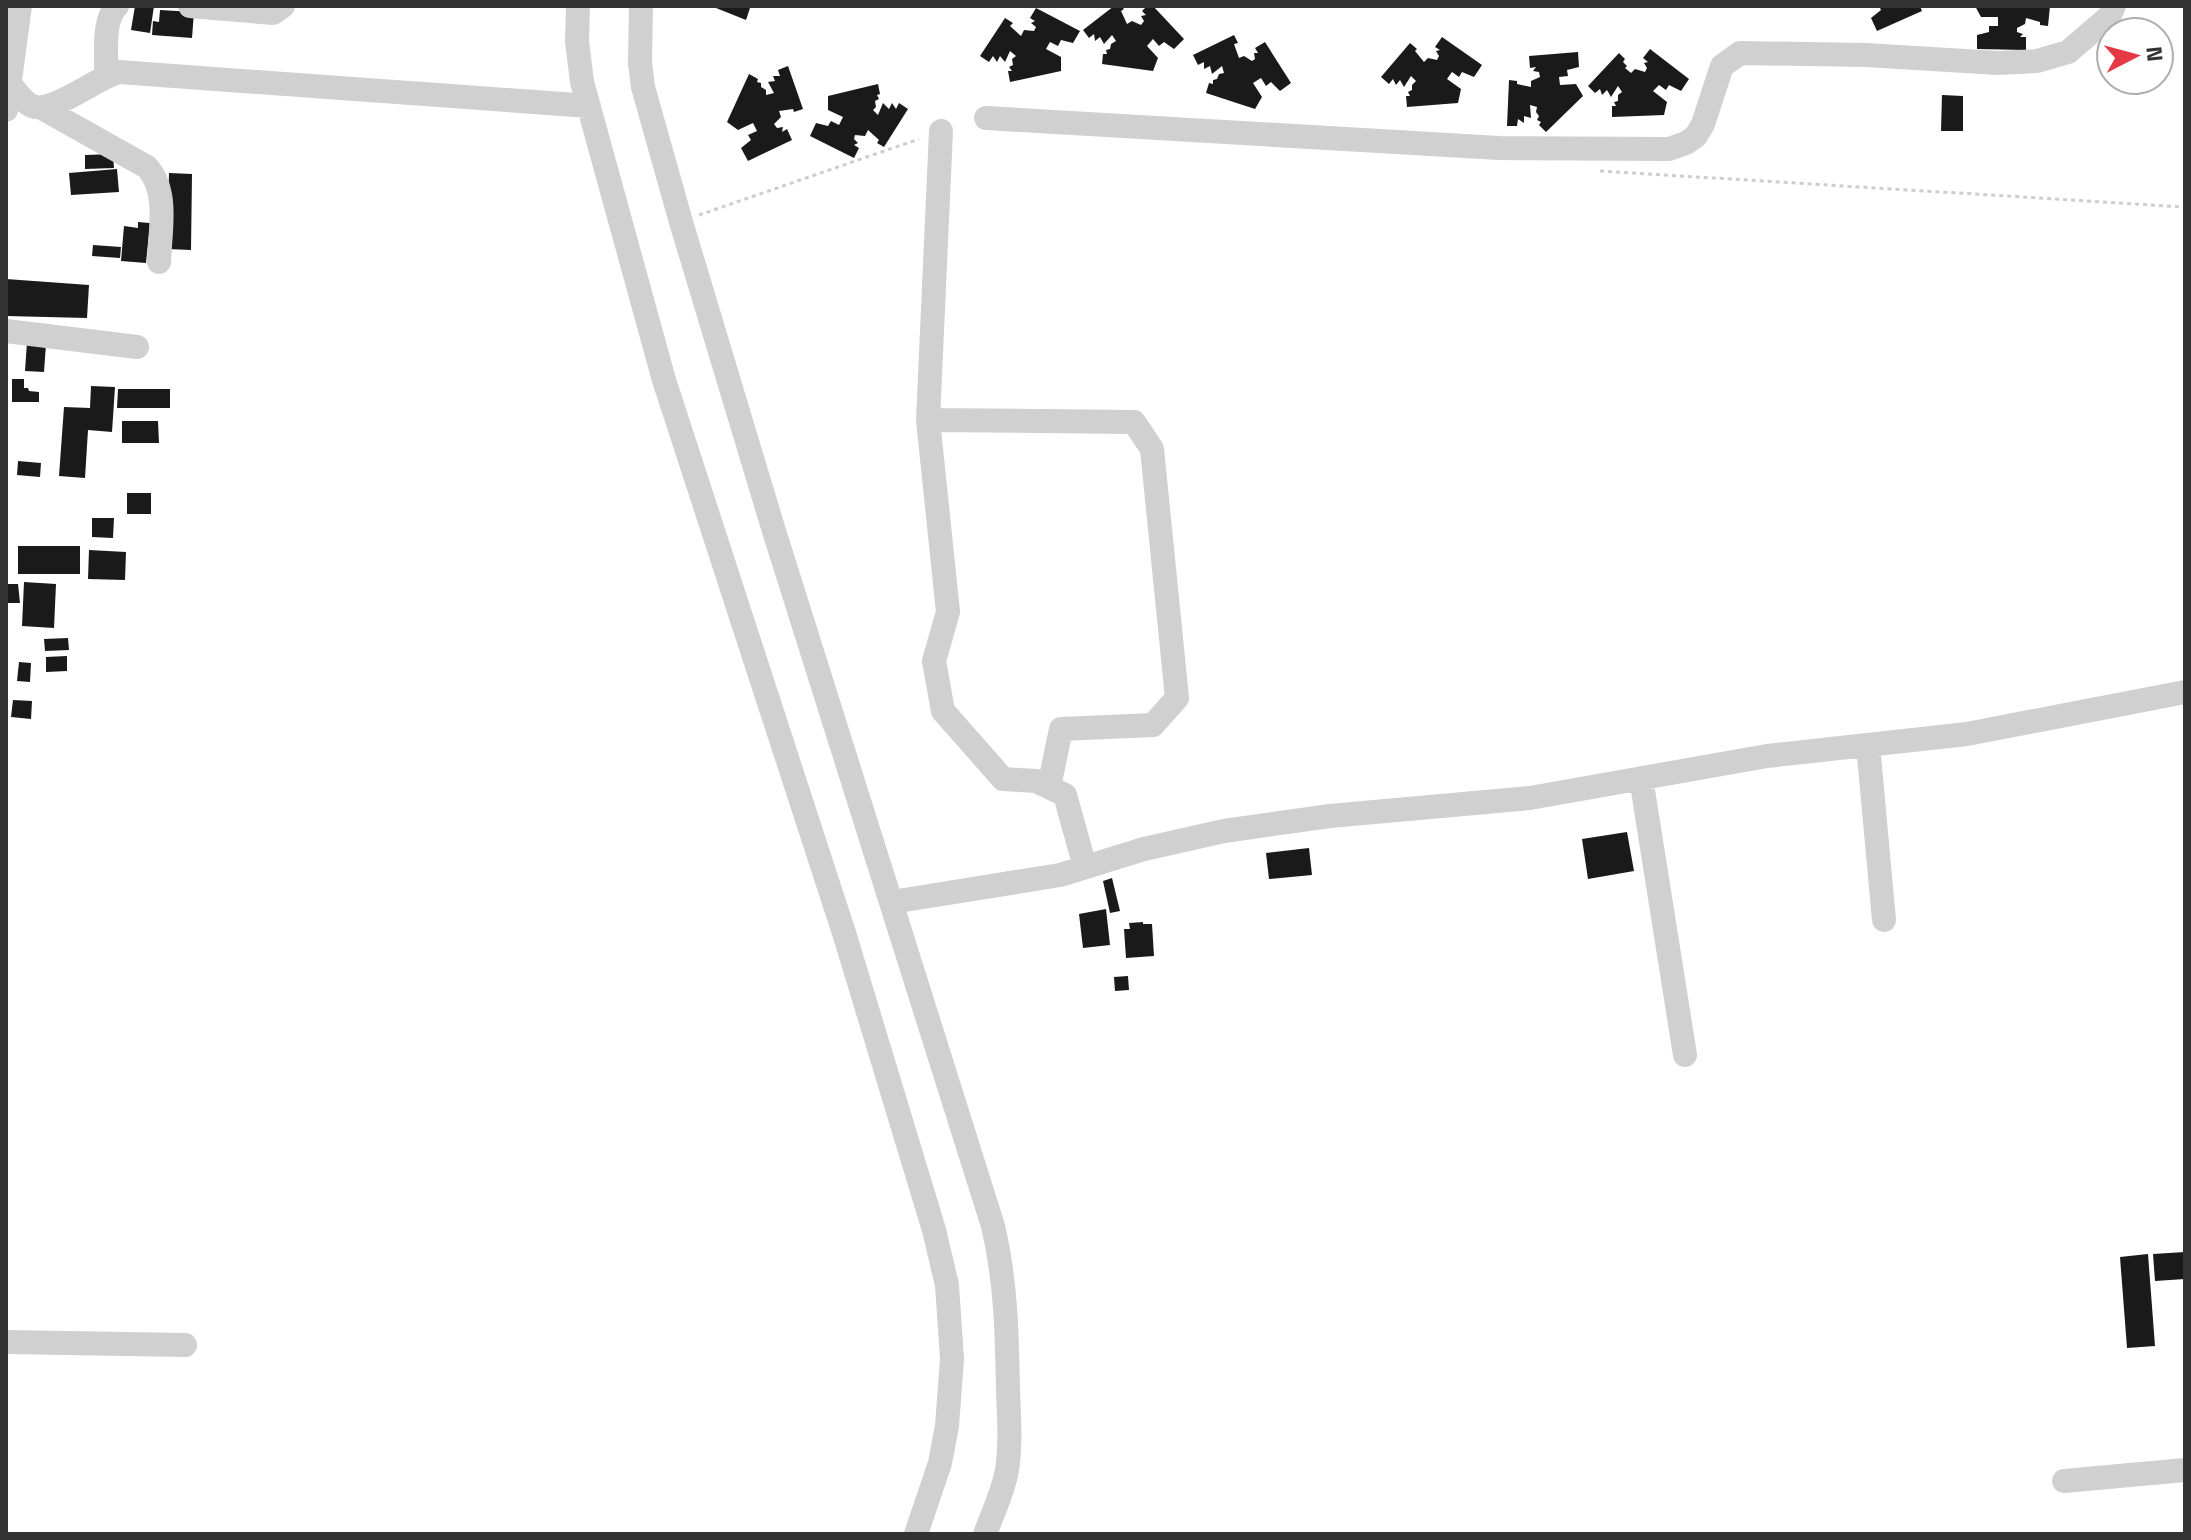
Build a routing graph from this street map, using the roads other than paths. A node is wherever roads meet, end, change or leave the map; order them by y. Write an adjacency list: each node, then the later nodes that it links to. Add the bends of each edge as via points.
1 (20, 6): 9 (street)
2 (117, 6): 8 (street, via 111,12)
3 (190, 6): 4 (street, via 273,13)
4 (283, 6)
5 (578, 6): 10 (street, via 578,64)
6 (641, 6): 24 (street, via 643,87)
7 (2114, 6): 13 (street, via 2109,17 2068,52 2037,61 1740,53 1722,66 1696,136 1669,149 1499,148)
8 (106, 75): 10 (street, via 132,72); 11 (street)
9 (10, 84): 11 (street, via 28,104); 12 (street)
10 (589, 106): 31 (street, via 664,380 845,936 947,1285 952,1359 947,1426)
11 (42, 108): 15 (street, via 147,167 158,179)
12 (6, 110)
13 (986, 118)
14 (941, 131): 18 (street)
15 (159, 262)
16 (6, 331): 17 (street)
17 (137, 347)
18 (928, 420): 22 (street, via 948,612 934,661 943,711 1003,779); 22 (street, via 1134,422 1152,449 1177,698 1153,725 1061,729)
19 (2185, 692): 20 (street, via 1967,734)
20 (1868, 745): 21 (street); 25 (street)
21 (1641, 778): 23 (street, via 1530,798 1224,831); 26 (street)
22 (1049, 787): 23 (street, via 1065,795)
23 (1085, 867): 24 (street)
24 (892, 902): 32 (street, via 1003,1264 1009,1443 1007,1470)
25 (1884, 920)
26 (1685, 1055)
27 (6, 1342): 28 (street)
28 (185, 1345)
29 (2185, 1470): 30 (street)
30 (2064, 1481)
31 (916, 1534)
32 (985, 1534)

